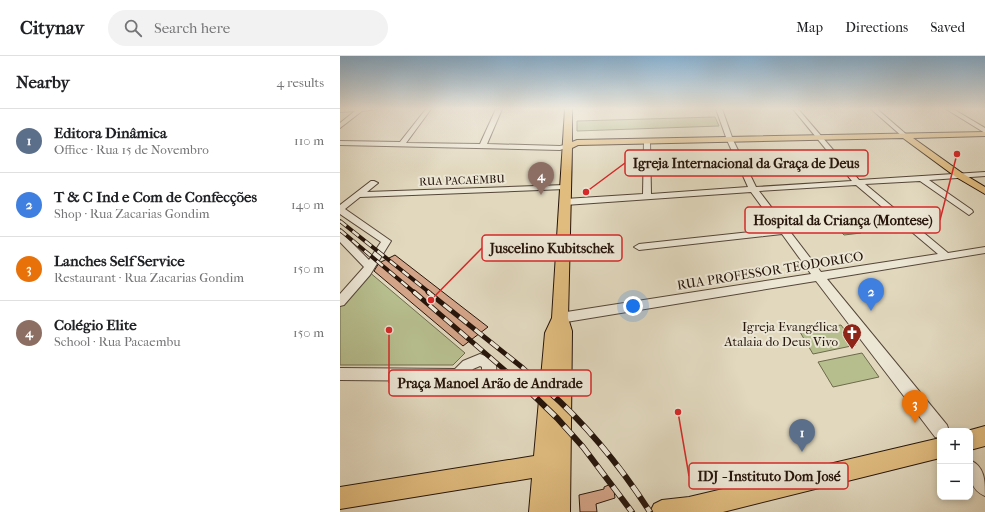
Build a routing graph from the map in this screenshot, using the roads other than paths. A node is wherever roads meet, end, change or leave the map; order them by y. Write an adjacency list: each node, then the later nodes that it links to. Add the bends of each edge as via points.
1 (413, 130): 13 (street)
2 (490, 130): 14 (street)
3 (568, 130): 15 (main road)
4 (726, 130): 10 (street)
5 (813, 130): 9 (street)
6 (898, 130): 8 (street)
7 (985, 134): 8 (main road)
8 (905, 136): 9 (main road); 17 (main road)
9 (819, 138): 10 (main road); 19 (street)
10 (730, 140): 11 (main road); 22 (street)
11 (647, 142): 15 (main road, via 577,143); 25 (street)
12 (340, 143): 13 (street)
13 (402, 144): 14 (street)
14 (483, 146): 15 (street)
15 (568, 146): 21 (main road)
16 (985, 174): 17 (street)
17 (959, 175): 18 (street); 23 (main road)
18 (922, 178): 19 (street); 28 (street)
19 (858, 182): 22 (street); 33 (street)
20 (374, 183): 24 (street)
21 (565, 187): 24 (street, RUA PACAEMBU); 26 (main road)
22 (753, 189): 25 (street); 29 (street)
23 (985, 191)
24 (360, 195): 27 (street)
25 (647, 196): 26 (street)
26 (565, 202): 37 (main road)
27 (340, 209): 34 (street, via 386,241)
28 (970, 212)
29 (786, 231): 31 (street); 35 (street)
30 (340, 236): 34 (street)
31 (639, 247)
32 (985, 250): 33 (street, RUA PROFESSOR TEODORICO)
33 (946, 256): 35 (street, RUA PROFESSOR TEODORICO)
34 (369, 266): 36 (street)
35 (819, 277): 37 (street, RUA PROFESSOR TEODORICO); 40 (street)
36 (340, 302)
37 (560, 318): 44 (main road, via 564,332)
38 (340, 374): 39 (street)
39 (458, 375)
40 (940, 428)
41 (985, 436): 42 (main road)
42 (973, 439)
43 (937, 449): 50 (main road, via 689,509)
44 (552, 464): 47 (main road); 48 (main road); 49 (main road)
45 (973, 472): 46 (street)
46 (985, 487)
47 (340, 498)
48 (541, 512)
49 (558, 512)
50 (662, 512)

